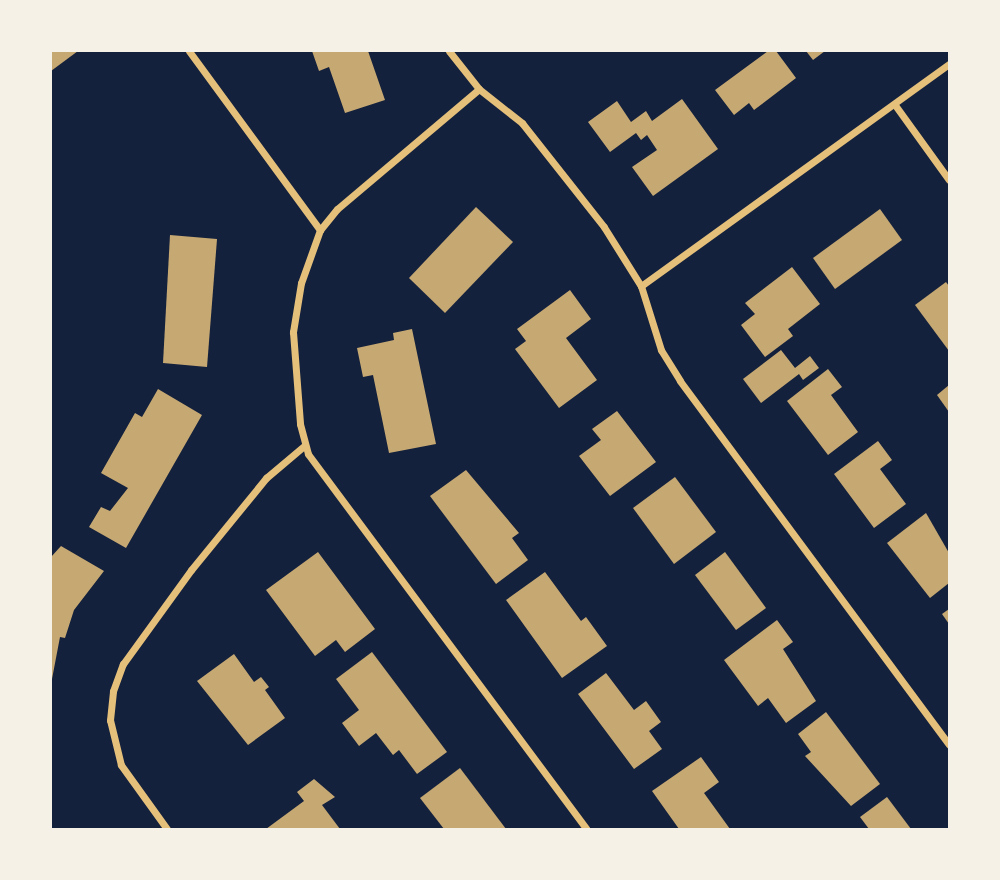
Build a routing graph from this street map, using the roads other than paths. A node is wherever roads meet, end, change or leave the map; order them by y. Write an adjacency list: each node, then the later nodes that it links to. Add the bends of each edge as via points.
1 (189, 51): 7 (street)
2 (449, 51): 4 (street)
3 (949, 65): 5 (street)
4 (479, 89): 7 (street, via 337,209); 8 (street, via 522,123 563,172)
5 (895, 105): 6 (street); 8 (street)
6 (949, 180)
7 (320, 230): 9 (street, via 301,283 293,332 293,376)
8 (641, 286): 10 (street, via 661,350 680,381)
9 (305, 445): 11 (street, via 266,478 191,570 123,664 113,691 110,720 121,765); 12 (street)
10 (949, 744)
11 (167, 829)
12 (587, 829)

